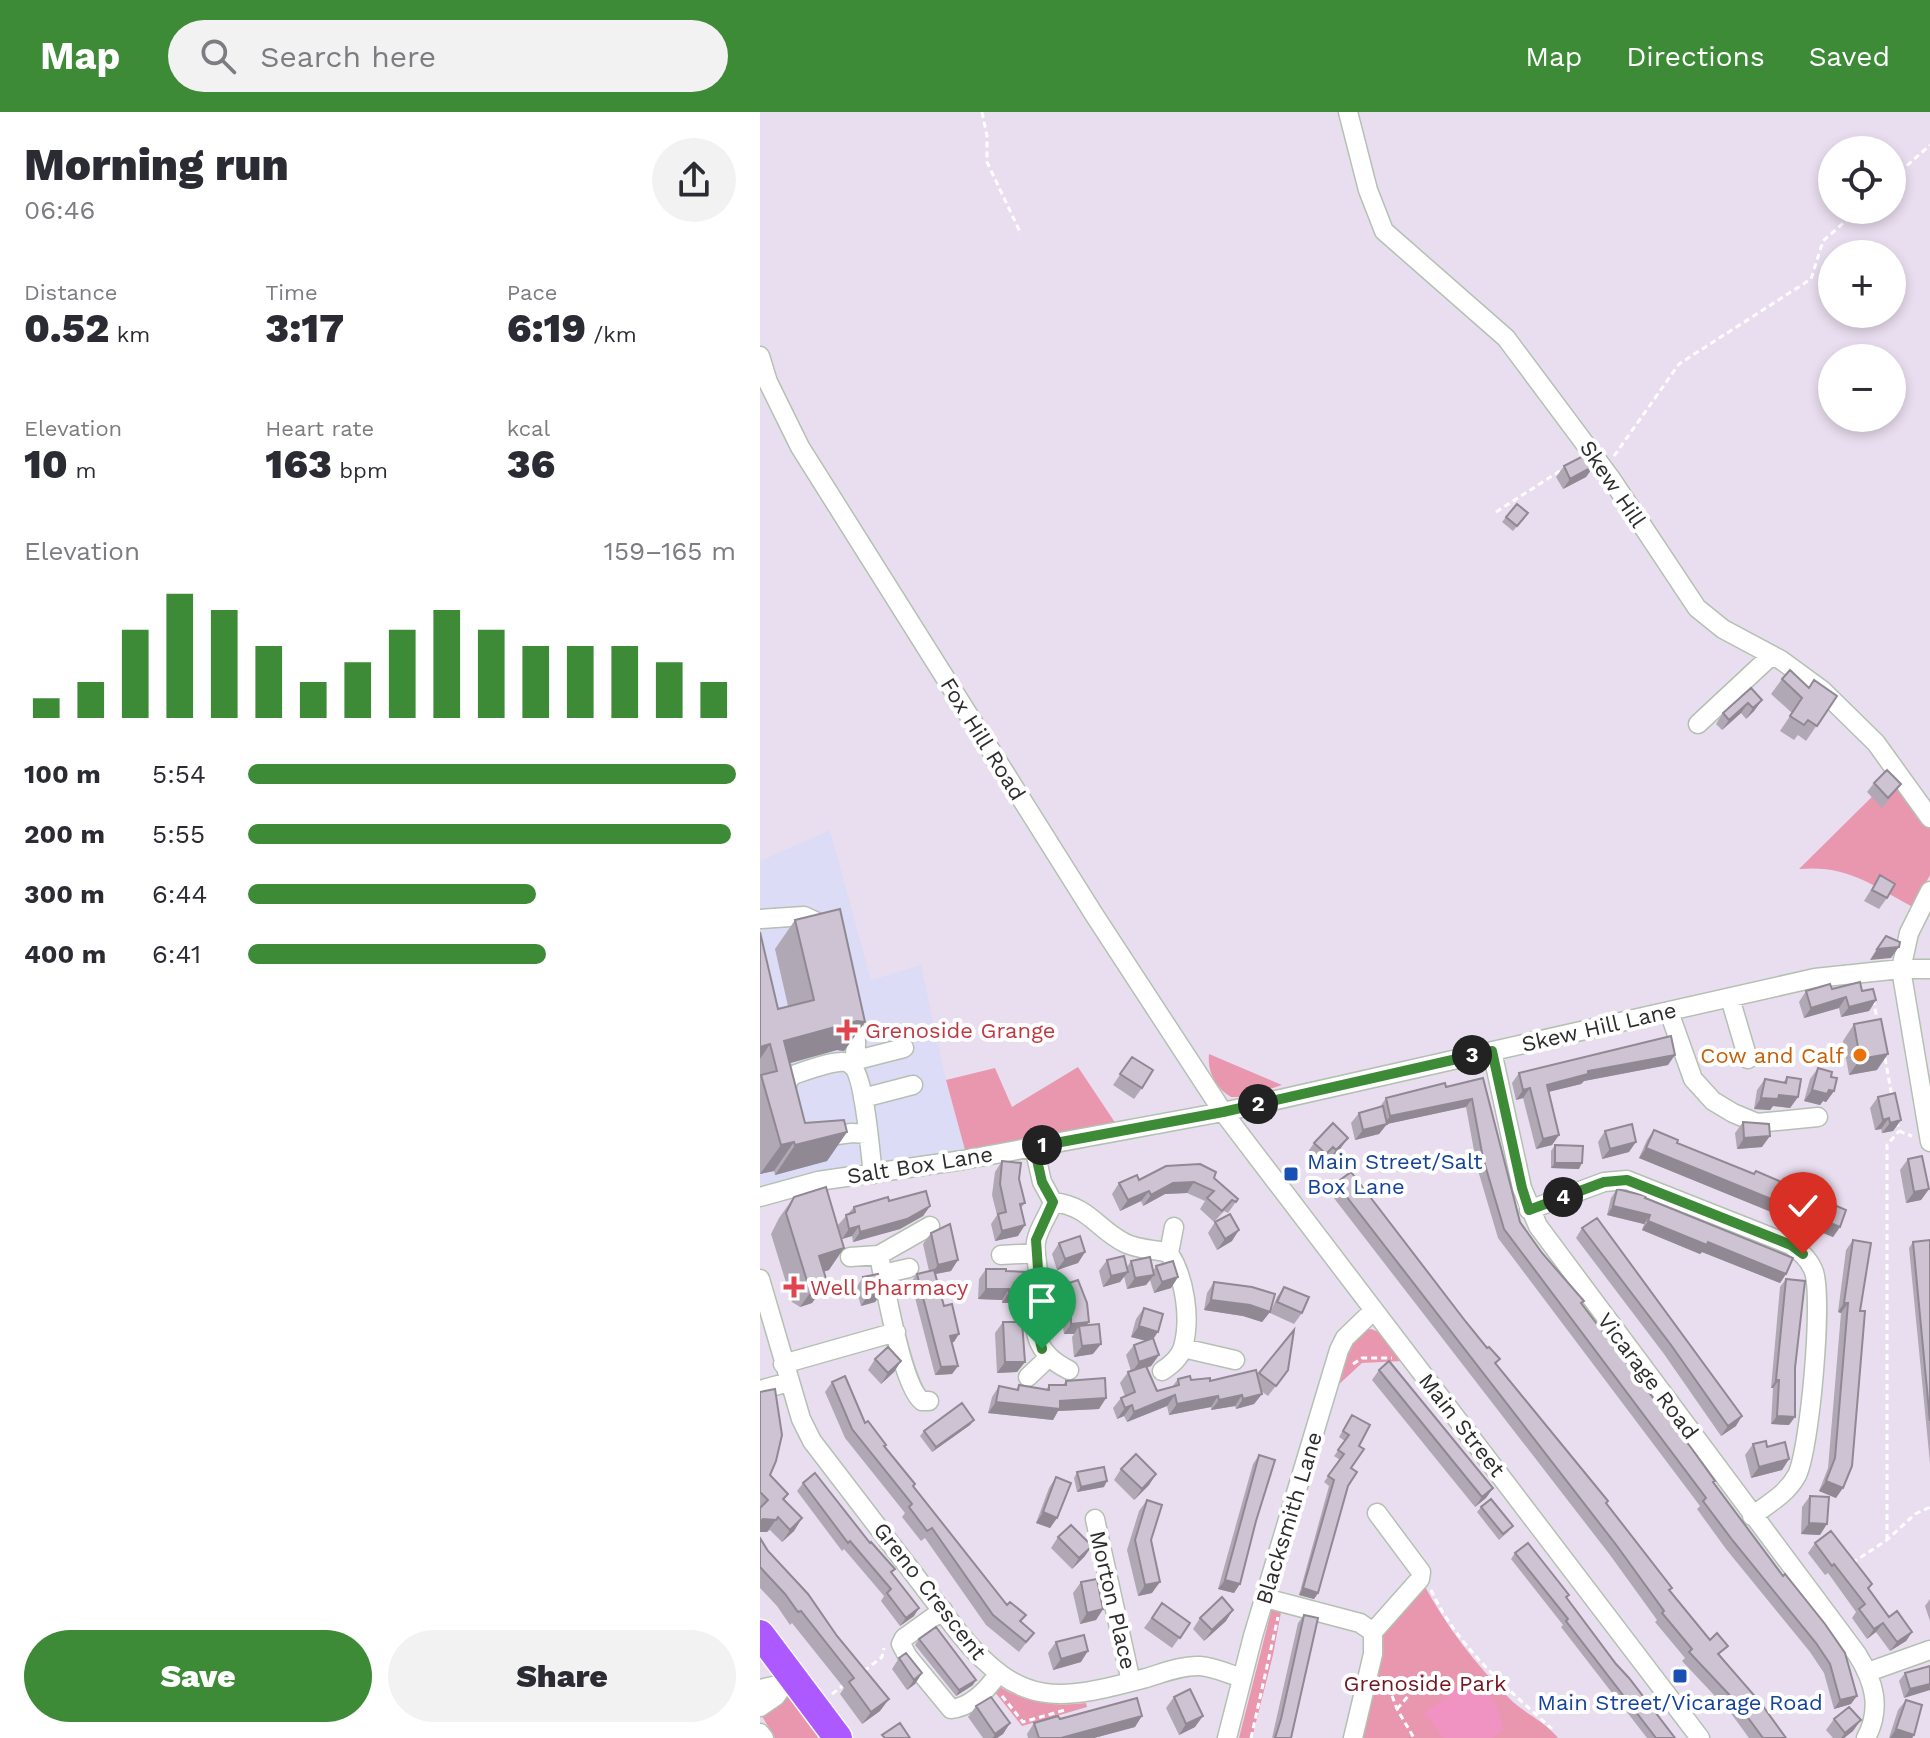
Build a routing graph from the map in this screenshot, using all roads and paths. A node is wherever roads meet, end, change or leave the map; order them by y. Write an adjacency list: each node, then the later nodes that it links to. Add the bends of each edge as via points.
1 (982, 112): 6 (path, via 987,162)
2 (1348, 112): 8 (street, Skew Hill, via 1384,231 1506,338)
3 (1930, 145): 4 (path)
4 (1906, 166)
5 (1842, 224): 8 (path, via 1823,241 1811,279 1679,364 1608,464)
6 (1021, 234)
7 (760, 356): 32 (street, Fox Hill Road, via 800,447)
8 (1597, 460): 9 (path, via 1522,493); 10 (street, Skew Hill, via 1697,608)
9 (1496, 512)
10 (1772, 655): 11 (street); 12 (street, Skew Hill, via 1822,690 1876,743)
11 (1698, 724)
12 (1930, 818)
13 (1930, 891): 16 (street, via 1909,933)
14 (760, 919): 15 (street, via 817,920 827,925)
15 (836, 943)
16 (1901, 969): 17 (street, Skew Hill Lane); 18 (street, Skew Hill Lane); 38 (street)
17 (1930, 969)
18 (1868, 971): 20 (street, Skew Hill Lane); 22 (path)
19 (848, 998): 27 (street, via 857,1045)
20 (1730, 998): 21 (street, Skew Hill Lane); 26 (street)
21 (1669, 1012): 24 (street, Skew Hill Lane); 34 (street, via 1693,1079 1713,1101 1757,1123)
22 (1879, 1029)
23 (904, 1048): 27 (street)
24 (1492, 1051): 32 (street, Skew Hill Lane); 43 (street, Vicarage Road)
25 (1885, 1058): 30 (path)
26 (1748, 1059)
27 (852, 1063): 29 (street); 31 (street, via 793,1075 785,1089)
28 (913, 1085): 29 (street)
29 (863, 1098): 36 (street)
30 (1893, 1102)
31 (789, 1112)
32 (1223, 1112): 39 (street, Salt Box Lane); 54 (street, Main Street)
33 (1896, 1116): 35 (path)
34 (1818, 1117)
35 (1899, 1131): 38 (path); 72 (path, via 1887,1145)
36 (867, 1134): 37 (street); 40 (street)
37 (804, 1140)
38 (1925, 1140)
39 (1034, 1147): 40 (street, Salt Box Lane); 42 (street)
40 (873, 1174): 41 (street, Salt Box Lane)
41 (760, 1197)
42 (1053, 1202): 46 (street, via 1036,1240); 47 (street, via 1075,1206 1126,1244)
43 (1529, 1210): 70 (street, Vicarage Road); 70 (street, via 1604,1182 1627,1180 1803,1254 1815,1275 1817,1302 1804,1456 1792,1484)
44 (930, 1226): 48 (street)
45 (1174, 1227): 47 (street)
46 (1036, 1253): 49 (street); 57 (street, via 1035,1320)
47 (1169, 1253): 56 (street, via 1183,1292)
48 (879, 1255): 50 (street); 52 (street)
49 (1001, 1255)
50 (850, 1257)
51 (909, 1268): 52 (street)
52 (883, 1274): 55 (street)
53 (760, 1279): 60 (street, Greno Crescent, via 782,1331)
54 (1374, 1310): 59 (street, Main Street); 75 (street, Blacksmith Lane, via 1339,1350)
55 (896, 1332): 60 (street); 67 (street, via 912,1391)
56 (1183, 1348): 58 (street); 63 (street)
57 (1048, 1358): 62 (street); 64 (street)
58 (1235, 1360)
59 (1411, 1360): 61 (path, via 1362,1358); 104 (street, Main Street)
60 (783, 1364): 65 (street, Greno Crescent)
61 (1350, 1366)
62 (1069, 1370)
63 (1162, 1371)
64 (1028, 1377)
65 (789, 1382): 66 (street); 76 (street, Greno Crescent, via 812,1441)
66 (760, 1390)
67 (929, 1401)
68 (1930, 1507): 72 (path)
69 (1377, 1513): 74 (street)
70 (1752, 1516): 81 (street, Vicarage Road)
71 (1095, 1519): 88 (street, Morton Place)
72 (1887, 1540): 73 (path)
73 (1845, 1569)
74 (1421, 1572): 77 (street); 94 (path, via 1470,1649)
75 (1272, 1600): 77 (street, via 1360,1623); 85 (street, Blacksmith Lane); 100 (path, via 1275,1636)
76 (943, 1610): 83 (street, Greno Crescent, via 978,1657); 83 (street, via 901,1644 951,1709 981,1694)
77 (1373, 1632): 101 (street, via 1373,1654)
78 (760, 1634): 86 (highway)
79 (884, 1648): 82 (path, via 882,1657)
80 (1930, 1650): 81 (street)
81 (1868, 1672): 105 (street, Vicarage Road, via 1875,1713)
82 (860, 1674)
83 (998, 1674): 88 (street, Greno Crescent, via 1028,1689 1063,1695)
84 (1384, 1674): 93 (path)
85 (1242, 1678): 88 (street, Greno Crescent, via 1201,1666); 99 (street, Blacksmith Lane)
86 (790, 1682): 89 (street); 91 (highway); 92 (street)
87 (849, 1682): 91 (path)
88 (1131, 1682)
89 (760, 1689)
90 (1409, 1695): 93 (path)
91 (816, 1706): 98 (highway)
92 (760, 1707)
93 (1397, 1709): 95 (path)
94 (1552, 1729)
95 (1409, 1732): 102 (path); 103 (path)
96 (760, 1733): 97 (street)
97 (764, 1738)
98 (838, 1738)
99 (1227, 1738)
100 (1251, 1738)
101 (1353, 1738)
102 (1405, 1738)
103 (1414, 1738)
104 (1700, 1738)
105 (1866, 1738)

